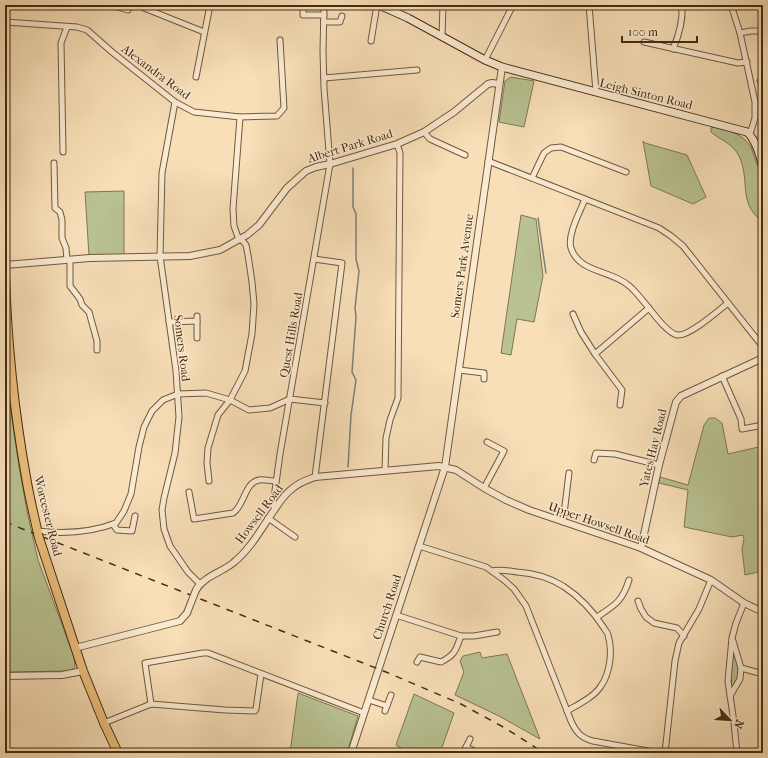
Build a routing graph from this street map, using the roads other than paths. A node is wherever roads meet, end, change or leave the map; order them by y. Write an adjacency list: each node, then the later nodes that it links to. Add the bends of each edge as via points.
1 (210, 5): 17 (street)
2 (324, 5): 11 (street, Quest Hills Road)
3 (378, 5): 19 (main road, Leigh Sinton Road); 20 (street)
4 (443, 5): 19 (street)
5 (513, 5): 24 (street)
6 (589, 5): 31 (street)
7 (731, 5): 18 (street)
8 (303, 6): 11 (street, via 303,14)
9 (682, 6): 23 (street, via 679,35)
10 (144, 8): 17 (street)
11 (324, 15): 14 (street, Quest Hills Road)
12 (342, 16): 14 (street, via 341,25)
13 (5, 22): 15 (street, Alexandra Road)
14 (324, 22): 29 (street, Quest Hills Road)
15 (67, 27): 32 (street, Alexandra Road, via 87,30); 37 (street, via 61,43)
16 (763, 31): 18 (street)
17 (204, 32): 28 (street)
18 (740, 33): 25 (street)
19 (442, 36): 24 (main road, Leigh Sinton Road)
20 (371, 40)
21 (644, 42): 23 (street)
22 (278, 43): 33 (street, Alexandra Road, via 284,108 277,116)
23 (673, 49): 25 (street, via 738,63)
24 (485, 60): 26 (main road, Leigh Sinton Road)
25 (747, 62): 35 (street, via 755,110)
26 (502, 67): 30 (street, Somers Park Avenue); 31 (main road, Leigh Sinton Road)
27 (417, 70): 29 (street)
28 (196, 77)
29 (324, 78): 41 (street, Quest Hills Road)
30 (499, 84): 34 (street, Albert Park Road, via 488,84); 39 (street, Somers Park Avenue)
31 (596, 92): 35 (main road, Leigh Sinton Road, via 743,130)
32 (175, 102): 33 (street, Alexandra Road, via 194,112); 47 (street, Somers Road, via 162,172)
33 (240, 117): 46 (street, via 233,208 234,226)
34 (424, 132): 36 (street, Albert Park Road); 38 (street, via 430,140 458,149)
35 (750, 134): 42 (main road)
36 (398, 144): 41 (street, Albert Park Road); 76 (street, via 398,398 386,438)
37 (64, 152)
38 (465, 155)
39 (488, 161): 44 (street); 61 (street, Somers Park Avenue)
40 (54, 163): 49 (street, via 55,208 60,212 62,238)
41 (330, 164): 46 (street, Albert Park Road, via 311,169 298,177 259,225); 48 (street, Quest Hills Road)
42 (763, 167)
43 (626, 172): 44 (street, via 562,147 551,148 544,153)
44 (532, 178): 45 (street)
45 (584, 199): 52 (street, via 659,228 671,236 683,246); 53 (street, via 571,237 571,247 575,256 582,264 618,278)
46 (240, 240): 47 (street, Albert Park Road, via 209,253); 68 (street, via 246,245 254,304 252,334 245,371)
47 (160, 256): 49 (street, Albert Park Road); 55 (street, Somers Road)
48 (314, 259): 67 (street, Quest Hills Road); 69 (street, via 342,262)
49 (68, 260): 50 (street, Albert Park Road); 58 (street, via 70,286 89,312 97,340)
50 (5, 265)
51 (5, 274): 66 (highway, Worcester Road)
52 (728, 303): 53 (street, via 691,331 677,335); 57 (street)
53 (650, 308): 59 (street)
54 (573, 314): 59 (street)
55 (169, 322): 56 (street, via 197,319); 65 (street, Somers Road)
56 (197, 338)
57 (763, 347)
58 (97, 350)
59 (595, 354): 70 (street, via 622,390)
60 (763, 358): 62 (street, Yates Hay Road)
61 (459, 370): 63 (street, via 484,373); 75 (street, Somers Park Avenue)
62 (722, 376): 71 (street, via 741,419 740,430); 74 (street, Yates Hay Road, via 681,396 676,402)
63 (484, 379)
64 (5, 384): 66 (street)
65 (178, 394): 68 (street, via 206,393); 87 (street, via 163,400 152,411 144,427 131,494 124,511); 95 (street, Somers Road, via 179,416 175,453 162,510 164,529 178,559)
66 (14, 396): 88 (highway, Worcester Road)
67 (290, 399): 68 (street, via 270,408 249,410); 69 (street); 80 (street, Quest Hills Road)
68 (230, 400): 79 (street, via 218,415 208,448)
69 (325, 403): 78 (street)
70 (620, 405)
71 (763, 425)
72 (488, 442): 81 (street, via 504,451)
73 (594, 460): 74 (street, via 596,450)
74 (659, 465): 91 (street, Yates Hay Road)
75 (445, 467): 76 (street, Howsell Road); 81 (street, Upper Howsell Road, via 456,470); 90 (street, Church Road)
76 (385, 470): 78 (street, Howsell Road)
77 (569, 473): 86 (street)
78 (315, 477): 83 (street, Howsell Road, via 292,488)
79 (209, 481)
80 (275, 481): 82 (street, via 260,480 252,483 238,510 194,519); 83 (street, Quest Hills Road)
81 (484, 488): 86 (street, Upper Howsell Road, via 529,510)
82 (189, 492)
83 (275, 509): 85 (street, Howsell Road)
84 (135, 516): 87 (street, via 132,531 117,530)
85 (268, 518): 89 (street); 95 (street, Howsell Road, via 252,544 234,563)
86 (563, 522): 91 (street, Upper Howsell Road)
87 (113, 524): 88 (street, via 82,532)
88 (38, 535): 105 (highway, Worcester Road)
89 (294, 537)
90 (419, 546): 92 (street); 99 (street, Church Road)
91 (641, 548): 94 (street, Upper Howsell Road)
92 (492, 571): 100 (street, via 524,573 545,578 578,597); 116 (street, via 514,589 526,606)
93 (629, 580): 100 (street, via 624,595 618,602)
94 (711, 580): 97 (street, Upper Howsell Road); 103 (street)
95 (200, 584): 105 (street, Howsell Road, bridge, via 187,613 180,621)
96 (638, 601): 103 (street, via 646,617 654,623 677,628)
97 (744, 603): 98 (street, Upper Howsell Road); 104 (street)
98 (763, 612)
99 (396, 615): 102 (street); 114 (street, Church Road)
100 (597, 617): 116 (street, via 608,635 611,658 607,676 591,697)
101 (497, 632): 102 (street)
102 (461, 636): 106 (street, via 454,654 450,657 441,662 420,657)
103 (684, 636): 126 (street, via 679,643 675,661)
104 (732, 638): 107 (street); 113 (street, via 728,681)
105 (75, 648): 108 (highway, Worcester Road)
106 (417, 662)
107 (741, 668): 110 (street); 113 (street, via 740,679)
108 (82, 671): 111 (street, via 62,675); 118 (highway, Worcester Road)
109 (260, 674): 115 (street, via 255,711); 115 (street, via 205,653 146,662 144,665); 117 (street)
110 (763, 674)
111 (5, 676)
112 (391, 695): 114 (street, via 386,708)
113 (730, 696): 127 (street)
114 (369, 700): 117 (street, Church Road)
115 (151, 704): 118 (street)
116 (567, 711): 125 (street, via 578,734 584,738)
117 (364, 714): 122 (street, Church Road)
118 (104, 723): 121 (highway, Worcester Road)
119 (470, 739): 120 (street)
120 (466, 747): 123 (street); 124 (street)
121 (118, 753)
122 (351, 753)
123 (463, 753)
124 (478, 753)
125 (659, 753)
126 (665, 753)
127 (737, 753)

